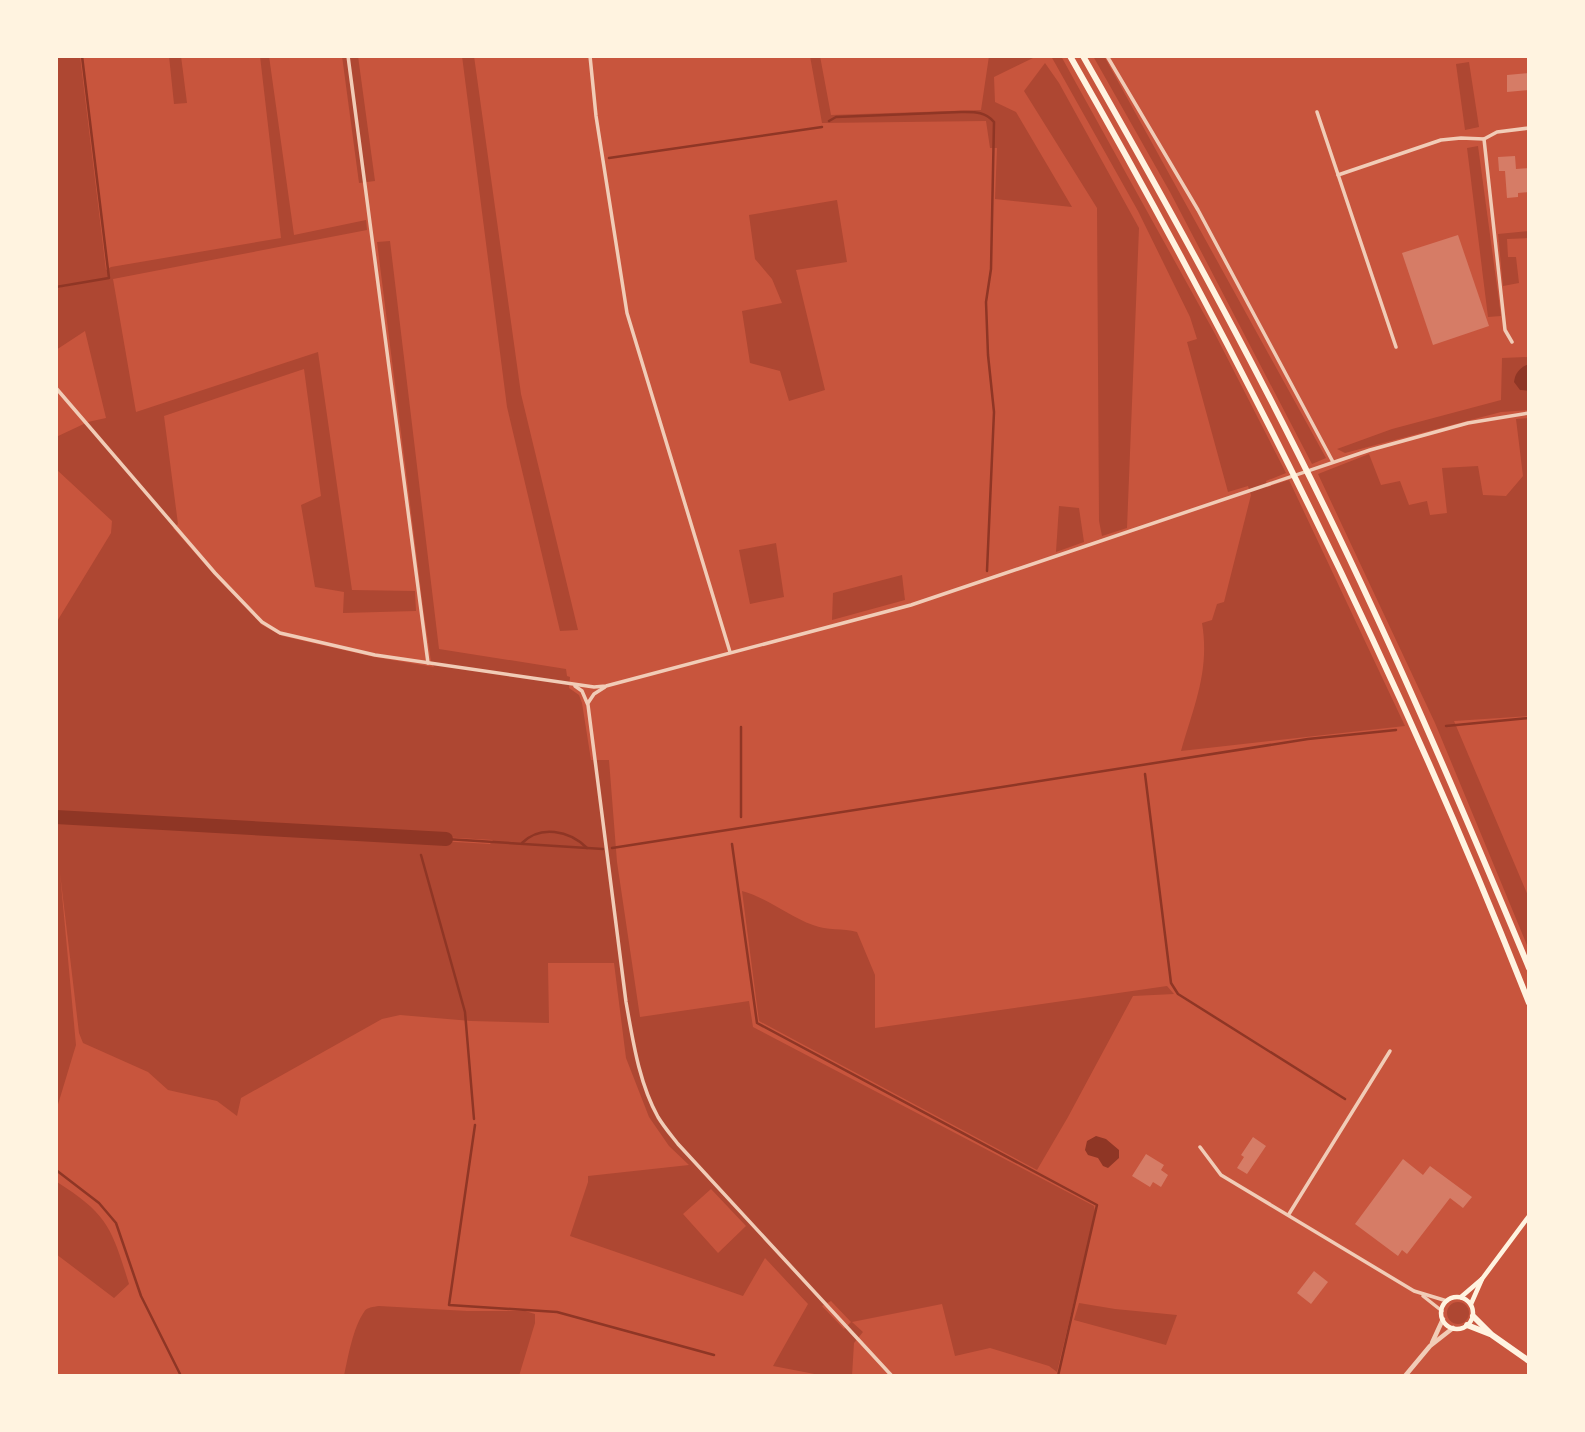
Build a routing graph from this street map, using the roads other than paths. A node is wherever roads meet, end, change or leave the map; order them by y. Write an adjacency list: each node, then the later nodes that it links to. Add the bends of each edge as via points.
1 (348, 56): 16 (street)
2 (590, 56): 15 (street, via 627,313)
3 (1070, 56): 21 (highway, via 1194,278 1301,486 1411,722)
4 (1083, 56): 20 (highway, via 1150,172 1313,483 1423,719)
5 (1107, 56): 14 (street, via 1198,210)
6 (1317, 113): 9 (street)
7 (1529, 128): 8 (street, via 1497,132)
8 (1484, 139): 9 (street, via 1441,140); 10 (street, via 1504,330)
9 (1338, 175): 11 (street)
10 (1512, 342)
11 (1396, 346)
12 (56, 388): 16 (street, via 262,622 293,638)
13 (1529, 413): 14 (street, via 1468,423)
14 (1333, 462): 15 (street, via 911,606)
15 (730, 653): 18 (street)
16 (428, 663): 17 (street)
17 (573, 684): 18 (street); 19 (street, via 582,691)
18 (607, 686): 19 (street)
19 (587, 705): 39 (street, via 626,1002 635,1050 659,1119)
20 (1529, 968)
21 (1529, 1003)
22 (1390, 1051): 24 (street)
23 (1200, 1147): 24 (street, via 1221,1175)
24 (1289, 1214): 27 (street)
25 (1529, 1216): 26 (main road)
26 (1482, 1279): 28 (main road); 30 (main road)
27 (1422, 1294): 29 (street); 31 (street)
28 (1461, 1297): 29 (main road); 30 (main road)
29 (1447, 1301): 31 (main road)
30 (1471, 1304): 32 (main road)
31 (1442, 1311): 33 (main road)
32 (1473, 1316): 34 (main road); 36 (highway)
33 (1443, 1320): 35 (main road); 37 (street)
34 (1467, 1325): 35 (main road); 36 (highway)
35 (1454, 1328): 37 (street)
36 (1492, 1335): 38 (highway)
37 (1430, 1346): 40 (street)
38 (1529, 1361)
39 (892, 1376)
40 (1405, 1376)

